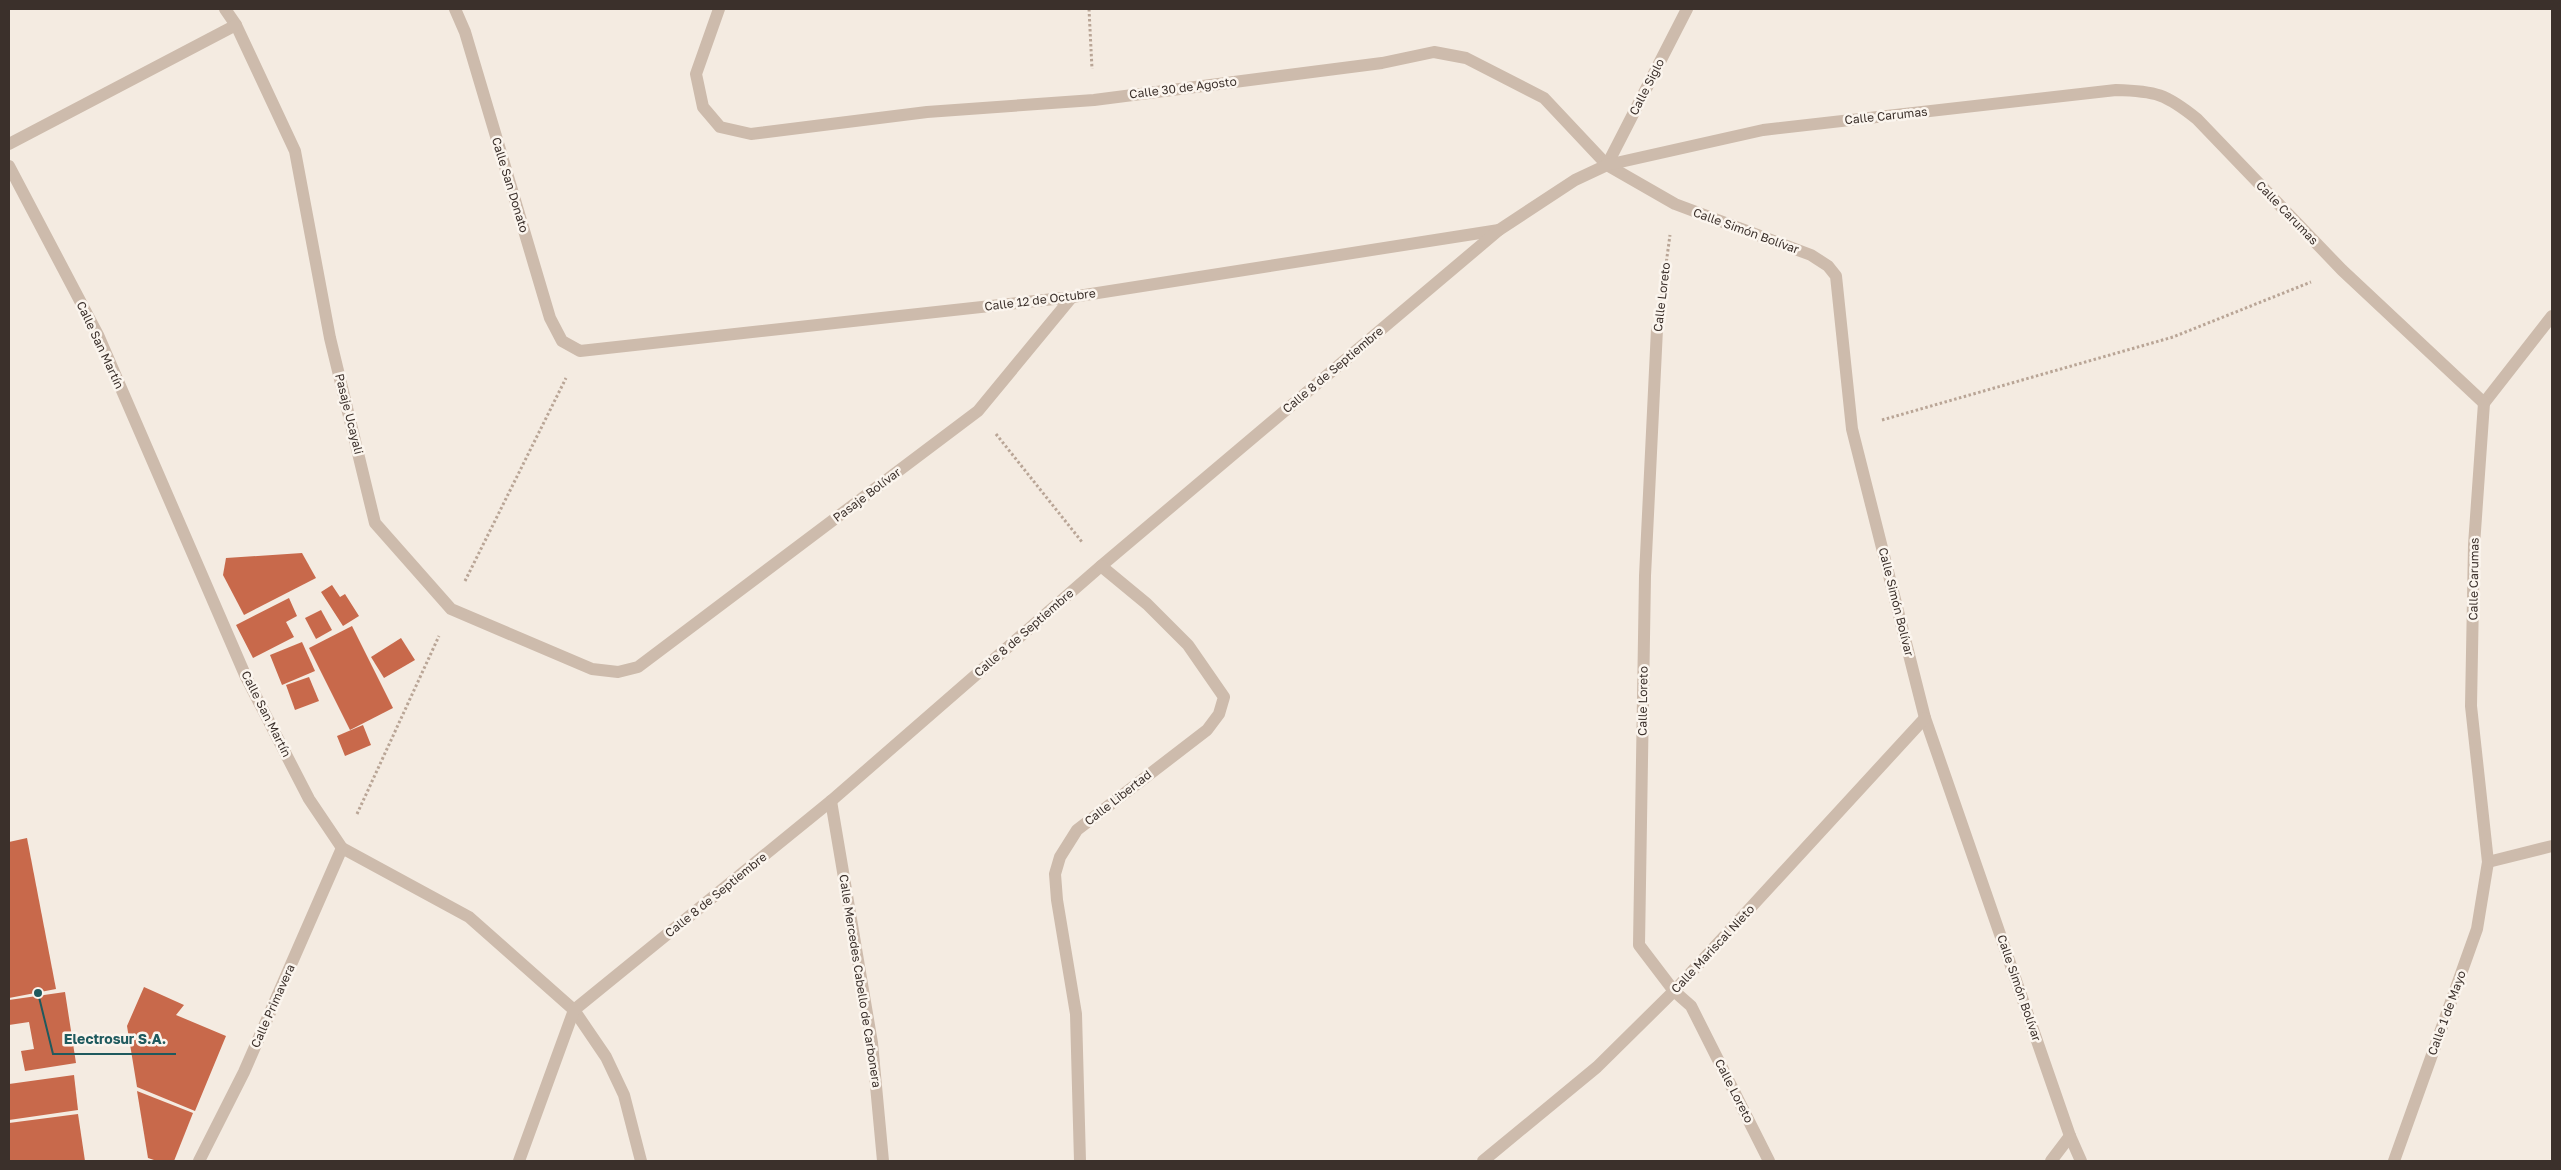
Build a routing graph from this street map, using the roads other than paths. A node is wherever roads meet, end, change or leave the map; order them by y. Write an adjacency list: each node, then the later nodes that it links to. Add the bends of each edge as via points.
1 (225, 9): 5 (street, Pasaje Ucayali)
2 (455, 9): 13 (street, Calle San Donato, via 465,32 550,318 562,341)
3 (718, 9): 7 (street, Calle 30 de Agosto, via 696,74 703,107 720,127 751,134 927,112 1094,100 1382,63 1434,52 1466,58 1544,98)
4 (1687, 9): 7 (street, Calle Siglo)
5 (236, 25): 6 (street); 16 (street, Pasaje Ucayali, via 295,151 330,338 375,523 451,609 592,669 618,672)
6 (9, 144)
7 (1607, 165): 9 (street, Calle 8 de Septiembre, via 1575,180); 14 (street, Calle Carumas, via 1763,130 2116,90 2150,91 2173,100 2197,119 2342,270); 17 (street, Calle Simón Bolívar, via 1675,204 1812,255 1836,276 1852,429)
8 (9, 166): 20 (street, Calle San Martín, via 98,335 246,677 309,799)
9 (1499, 230): 10 (street, Calle 12 de Octubre); 15 (street, Calle 8 de Septiembre)
10 (1072, 297): 13 (street, Calle 12 de Octubre); 16 (street, Pasaje Bolívar, via 978,411)
11 (2552, 316): 14 (street)
12 (1658, 329): 22 (street, Calle Loreto, via 1645,576 1639,945)
13 (580, 351)
14 (2484, 403): 21 (street, Calle Carumas, via 2474,545 2472,706)
15 (1101, 566): 18 (street, Calle 8 de Septiembre); 29 (street, Calle Libertad, via 1188,644 1224,697 1219,714 1207,730 1078,830 1060,857 1056,874 1057,900 1076,1014)
16 (638, 667)
17 (1925, 718): 22 (street, Calle Mariscal Nieto); 24 (street, Calle Simón Bolívar)
18 (831, 800): 23 (street, Calle 8 de Septiembre); 28 (street, Calle Mercedes Cabello de Carbonera, via 872,1043)
19 (2552, 846): 21 (street)
20 (342, 848): 23 (street, Calle San Martín, via 469,917); 25 (street, Calle Primavera, via 244,1072)
21 (2488, 862): 34 (street, Calle 1 de Mayo, via 2477,929)
22 (1674, 991): 30 (street, Calle Mariscal Nieto, via 1597,1067); 31 (street, Calle Loreto, via 1691,1006)
23 (574, 1010): 26 (street); 27 (street, Calle San Martín, via 606,1057 624,1095)
24 (2070, 1136): 32 (street); 33 (street, Calle Simón Bolívar)
25 (199, 1161)
26 (519, 1161)
27 (641, 1161)
28 (883, 1161)
29 (1080, 1161)
30 (1483, 1161)
31 (1769, 1161)
32 (2051, 1161)
33 (2081, 1161)
34 (2394, 1161)

